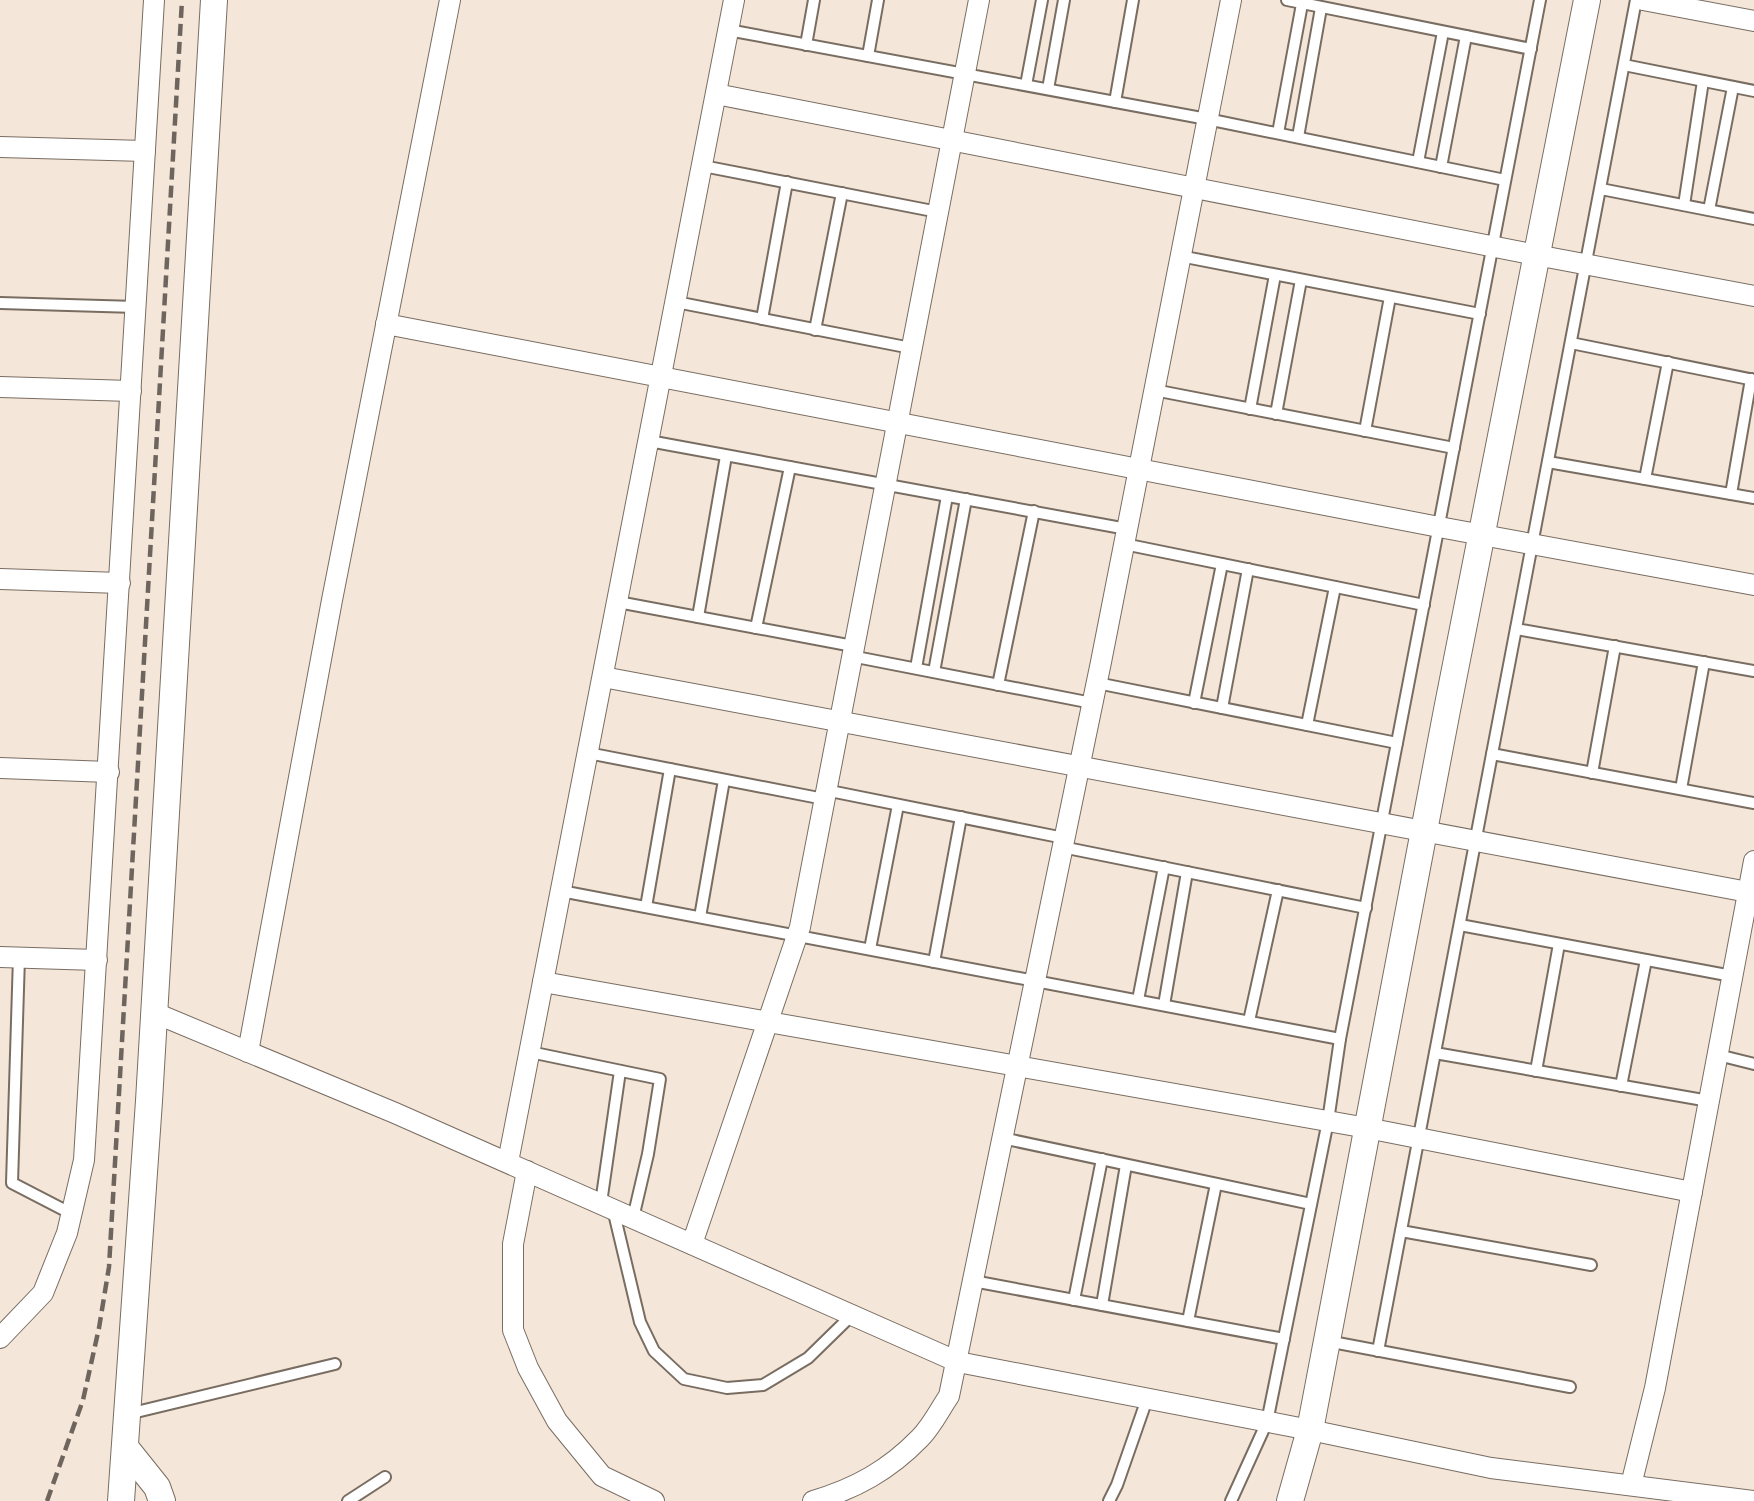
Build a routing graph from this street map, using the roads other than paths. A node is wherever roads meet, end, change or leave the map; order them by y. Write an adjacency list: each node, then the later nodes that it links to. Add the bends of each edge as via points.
1 (154, 0): 40 (street)
2 (214, 0): 162 (street)
3 (450, 0): 66 (street)
4 (734, 0): 20 (street)
5 (814, 0): 23 (lane)
6 (878, 0): 25 (lane)
7 (979, 0): 27 (street)
8 (1042, 0): 29 (lane)
9 (1064, 0): 31 (lane)
10 (1133, 0): 34 (lane)
11 (1231, 0): 35 (street)
12 (1287, 0): 17 (lane)
13 (1540, 0): 24 (lane)
14 (1587, 0): 54 (street)
15 (1636, 0): 26 (lane)
16 (1643, 0): 19 (street)
17 (1302, 4): 18 (lane); 36 (lane)
18 (1321, 8): 21 (lane); 37 (lane)
19 (1754, 21)
20 (728, 30): 23 (lane); 33 (street)
21 (1443, 32): 22 (lane); 41 (lane)
22 (1466, 36): 24 (lane); 43 (lane)
23 (806, 45): 25 (lane)
24 (1531, 49): 44 (lane)
25 (868, 56): 27 (lane)
26 (1624, 65): 28 (lane); 47 (lane)
27 (965, 74): 29 (lane); 38 (street)
28 (1703, 81): 30 (lane); 49 (lane)
29 (1026, 86): 31 (lane)
30 (1733, 87): 32 (lane); 50 (lane)
31 (1048, 89): 34 (lane)
32 (1754, 91)
33 (716, 94): 38 (street); 42 (street)
34 (1115, 102): 35 (lane)
35 (1207, 119): 36 (lane); 46 (street)
36 (1278, 133): 37 (lane)
37 (1298, 138): 41 (lane)
38 (952, 140): 46 (street); 51 (street)
39 (0, 147): 40 (street)
40 (145, 151): 63 (street)
41 (1418, 162): 43 (lane)
42 (703, 166): 45 (lane); 61 (street)
43 (1441, 166): 44 (lane)
44 (1505, 180): 53 (lane)
45 (787, 182): 48 (lane); 65 (lane)
46 (1194, 188): 53 (street); 55 (street)
47 (1600, 189): 49 (lane); 56 (lane)
48 (842, 193): 51 (lane); 67 (lane)
49 (1684, 205): 50 (lane)
50 (1709, 210): 52 (lane)
51 (939, 212): 69 (street)
52 (1754, 219)
53 (1492, 247): 54 (street); 64 (lane)
54 (1536, 255): 56 (street); 95 (street)
55 (1180, 256): 57 (lane); 74 (street)
56 (1586, 265): 59 (street); 68 (lane)
57 (1275, 275): 58 (lane); 76 (lane)
58 (1301, 280): 60 (lane); 77 (lane)
59 (1754, 296)
60 (1390, 297): 64 (lane); 79 (lane)
61 (676, 302): 65 (lane); 71 (street)
62 (0, 303): 63 (lane)
63 (136, 307): 75 (street)
64 (1480, 314): 81 (lane)
65 (762, 319): 67 (lane)
66 (386, 324): 71 (street); 166 (street)
67 (815, 330): 69 (lane)
68 (1571, 343): 70 (lane); 83 (lane)
69 (911, 348): 78 (street)
70 (1668, 362): 72 (lane); 86 (lane)
71 (662, 377): 78 (street); 80 (street)
72 (1753, 379): 88 (lane)
73 (0, 387): 75 (street)
74 (1154, 390): 76 (lane); 85 (street)
75 (131, 391): 100 (street)
76 (1250, 409): 77 (lane)
77 (1276, 414): 79 (lane)
78 (897, 423): 85 (street); 87 (street)
79 (1365, 431): 81 (lane)
80 (649, 441): 82 (lane); 103 (street)
81 (1454, 448): 93 (lane)
82 (726, 456): 84 (lane); 105 (lane)
83 (1548, 462): 86 (lane); 96 (lane)
84 (790, 467): 87 (lane); 106 (lane)
85 (1139, 470): 93 (street); 94 (street)
86 (1645, 479): 88 (lane)
87 (884, 485): 89 (lane); 109 (street)
88 (1731, 494): 90 (lane)
89 (947, 496): 91 (lane); 111 (lane)
90 (1754, 498)
91 (966, 499): 92 (lane); 113 (lane)
92 (1034, 511): 94 (lane); 116 (lane)
93 (1439, 527): 95 (street); 104 (lane)
94 (1126, 536): 97 (lane); 115 (street)
95 (1481, 536): 96 (street); 137 (street)
96 (1532, 545): 101 (street); 107 (lane)
97 (1222, 564): 98 (lane); 118 (lane)
98 (1248, 569): 102 (lane); 119 (lane)
99 (0, 579): 100 (street)
100 (120, 583): 128 (street)
101 (1754, 585)
102 (1335, 587): 104 (lane); 121 (lane)
103 (618, 602): 105 (lane); 114 (street)
104 (1424, 605): 122 (lane)
105 (698, 617): 106 (lane)
106 (756, 628): 109 (lane)
107 (1516, 629): 108 (lane); 124 (lane)
108 (1615, 646): 110 (lane); 129 (lane)
109 (852, 651): 111 (lane); 120 (street)
110 (1704, 662): 112 (lane); 131 (lane)
111 (916, 668): 113 (lane)
112 (1754, 671)
113 (934, 672): 116 (lane)
114 (603, 678): 120 (street); 123 (street)
115 (1097, 683): 117 (street); 118 (lane)
116 (998, 684): 117 (lane)
117 (1092, 703): 125 (street)
118 (1194, 703): 119 (lane)
119 (1222, 708): 121 (lane)
120 (838, 722): 125 (street); 132 (street)
121 (1307, 725): 122 (lane)
122 (1397, 743): 136 (lane)
123 (588, 753): 127 (lane); 145 (street)
124 (1492, 754): 129 (lane); 139 (lane)
125 (1079, 767): 136 (street); 138 (street)
126 (0, 768): 128 (street)
127 (670, 769): 130 (lane); 146 (lane)
128 (109, 772): 154 (street)
129 (1592, 773): 131 (lane)
130 (724, 780): 132 (lane); 148 (lane)
131 (1681, 789): 133 (lane)
132 (825, 795): 134 (lane); 150 (street)
133 (1754, 803)
134 (898, 805): 135 (lane); 152 (lane)
135 (961, 817): 138 (lane); 156 (lane)
136 (1382, 824): 137 (street); 147 (lane)
137 (1424, 832): 139 (street); 177 (street)
138 (1063, 842): 141 (lane); 158 (street)
139 (1476, 842): 143 (street); 149 (lane)
140 (1754, 861): 143 (street)
141 (1164, 867): 142 (lane); 160 (lane)
142 (1187, 872): 144 (lane); 161 (lane)
143 (1751, 886): 157 (street)
144 (1278, 890): 147 (lane); 164 (lane)
145 (561, 891): 146 (lane); 159 (street)
146 (646, 907): 148 (lane)
147 (1366, 908): 165 (lane)
148 (700, 917): 150 (lane)
149 (1460, 925): 151 (lane); 168 (lane)
150 (797, 936): 152 (lane); 163 (street)
151 (1559, 944): 155 (lane); 173 (lane)
152 (870, 950): 156 (lane)
153 (10, 957): 154 (street); 188 (lane, via 12,1182)
154 (97, 960): 188 (street, via 84,1160)
155 (1647, 960): 157 (lane); 174 (lane)
156 (934, 962): 158 (lane)
157 (1732, 976): 169 (street)
158 (1034, 981): 160 (lane); 171 (street)
159 (543, 982): 163 (street); 167 (street)
160 (1138, 1000): 161 (lane)
161 (1164, 1005): 164 (lane)
162 (155, 1013): 166 (street); 206 (street)
163 (768, 1021): 171 (street); 191 (street)
164 (1249, 1021): 165 (lane)
165 (1341, 1039): 176 (lane)
166 (248, 1052): 181 (street)
167 (530, 1052): 172 (lane); 181 (street)
168 (1435, 1053): 173 (lane); 179 (lane)
169 (1718, 1055): 170 (lane); 175 (street)
170 (1754, 1064)
171 (1017, 1066): 176 (street); 178 (street)
172 (620, 1071): 187 (lane); 189 (lane, via 660,1079)
173 (1536, 1071): 174 (lane)
174 (1621, 1086): 175 (lane)
175 (1709, 1101): 185 (street)
176 (1328, 1121): 177 (street); 186 (lane)
177 (1367, 1128): 179 (street); 200 (street)
178 (1002, 1138): 180 (lane); 193 (street)
179 (1419, 1138): 185 (street); 190 (lane)
180 (1102, 1159): 182 (lane); 194 (lane)
181 (508, 1162): 183 (street)
182 (1126, 1164): 184 (lane); 195 (lane)
183 (527, 1171): 187 (street); 215 (street, via 513,1244 513,1330 528,1368 557,1421 602,1476)
184 (1216, 1184): 186 (lane); 197 (lane)
185 (1692, 1192): 211 (street, via 1655,1388)
186 (1311, 1204): 199 (lane)
187 (607, 1206): 189 (street); 196 (lane, via 640,1322 654,1351 684,1379 727,1388 763,1385 808,1358)
188 (72, 1214): 198 (street, via 43,1293)
189 (633, 1218): 191 (street)
190 (1401, 1231): 192 (lane); 201 (lane)
191 (692, 1244): 196 (street)
192 (1591, 1265)
193 (972, 1281): 194 (lane); 202 (street)
194 (1074, 1300): 195 (lane)
195 (1102, 1305): 197 (lane)
196 (852, 1315): 202 (street)
197 (1188, 1321): 199 (lane)
198 (0, 1338)
199 (1284, 1339): 207 (lane)
200 (1327, 1341): 201 (lane); 208 (street)
201 (1378, 1351): 204 (lane)
202 (958, 1362): 205 (street); 216 (street, via 950,1396 922,1437 884,1471)
203 (335, 1364): 206 (lane)
204 (1570, 1387)
205 (1147, 1399): 207 (street); 217 (lane)
206 (128, 1414): 209 (street)
207 (1267, 1422): 208 (street); 218 (lane)
208 (1310, 1430): 211 (street, via 1491,1468); 219 (street)
209 (125, 1447): 212 (street); 213 (street, via 157,1487)
210 (386, 1477): 214 (lane)
211 (1643, 1491): 220 (street)
212 (122, 1501)
213 (162, 1501)
214 (348, 1501)
215 (654, 1501)
216 (813, 1501)
217 (1108, 1501)
218 (1231, 1501)
219 (1290, 1501)
220 (1754, 1501)

